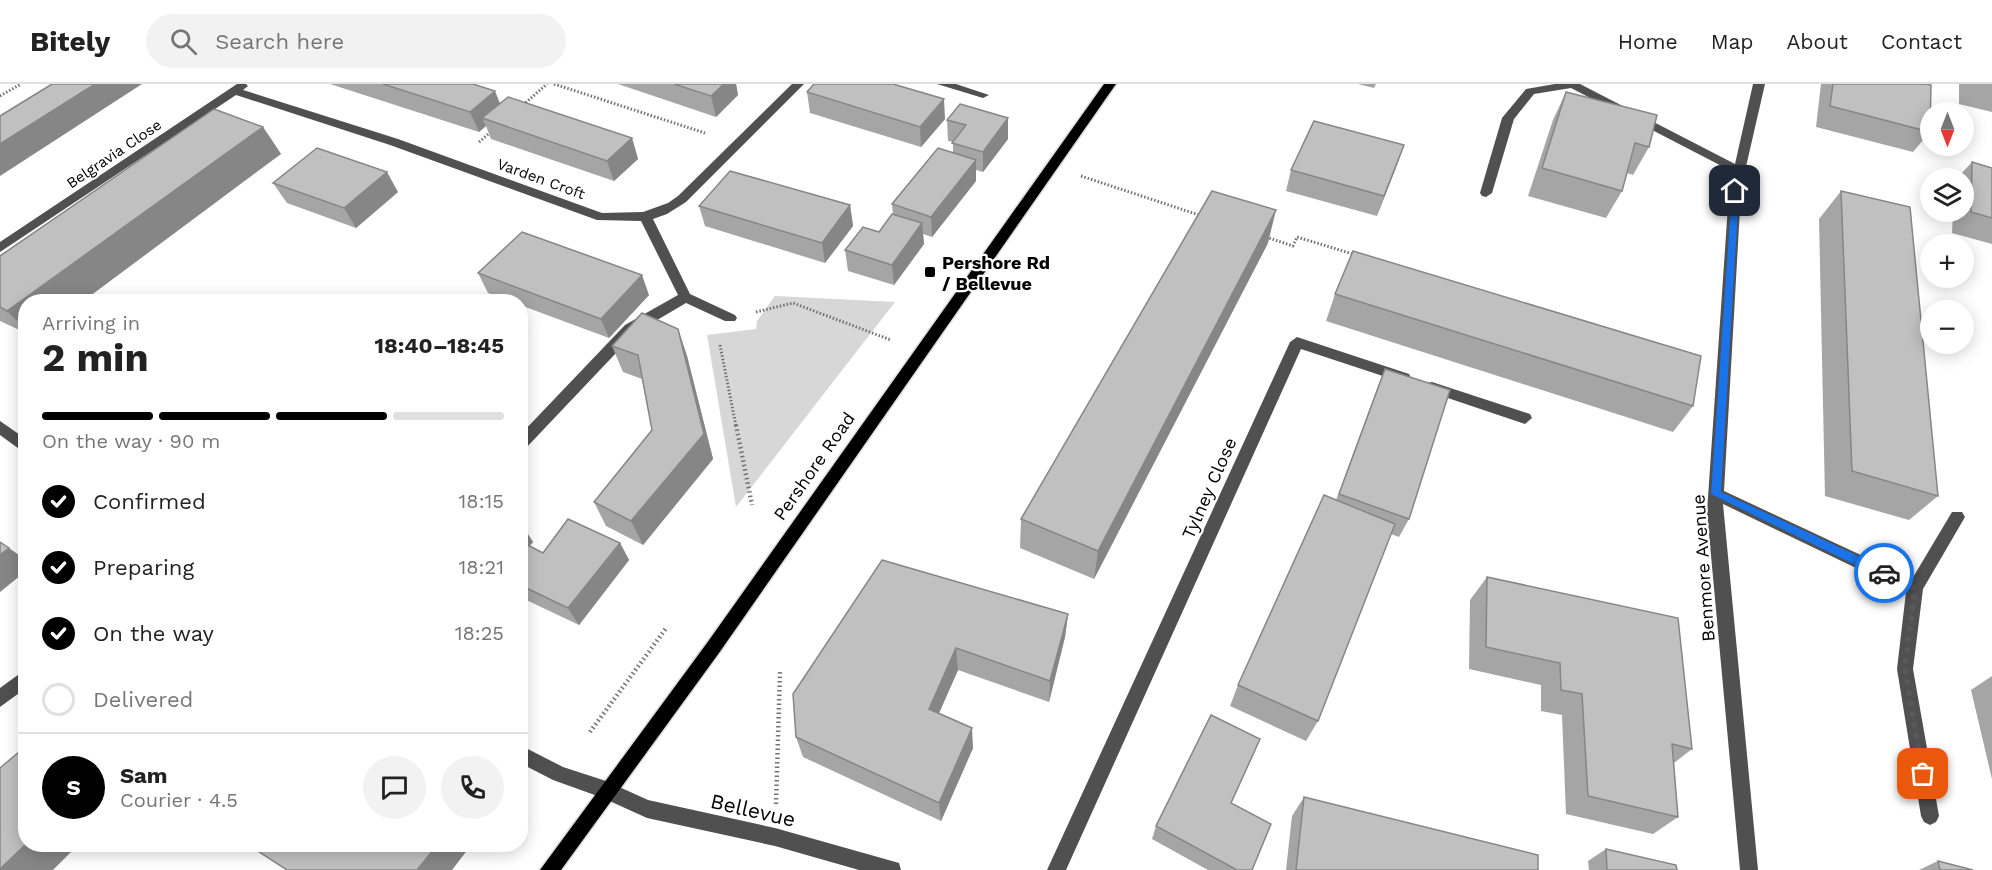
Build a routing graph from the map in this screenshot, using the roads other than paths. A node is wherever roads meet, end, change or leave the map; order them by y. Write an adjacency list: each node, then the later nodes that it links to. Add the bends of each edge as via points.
1 (798, 84): 10 (street, Varden Croft, via 682,199)
2 (943, 84): 7 (street)
3 (1110, 84): 24 (main road, Pershore Road, via 713,648)
4 (1759, 84): 5 (street, via 1739,171)
5 (1571, 85): 9 (street, via 1530,91 1508,118)
6 (240, 88): 10 (street, Varden Croft, via 601,217); 11 (street, Belgravia Close)
7 (983, 95)
8 (1735, 191): 18 (street, Benmore Avenue)
9 (1486, 193)
10 (645, 218): 12 (street)
11 (0, 248)
12 (685, 297): 13 (street); 16 (street, via 630,329)
13 (730, 318)
14 (1525, 418): 28 (street, Tylney Close, via 1297,342)
15 (0, 427): 17 (street)
16 (528, 437)
17 (18, 442)
18 (1716, 494): 20 (street); 29 (street, Benmore Avenue)
19 (1957, 517): 20 (street)
20 (1915, 588): 25 (street, via 1905,669)
21 (18, 684): 22 (street)
22 (0, 699)
23 (528, 757): 24 (street, Bellevue, via 559,774)
24 (606, 790): 26 (main road, Pershore Road); 27 (street, Bellevue, via 647,809 775,837)
25 (1930, 816)
26 (549, 870)
27 (892, 870)
28 (1056, 870)
29 (1749, 870)

